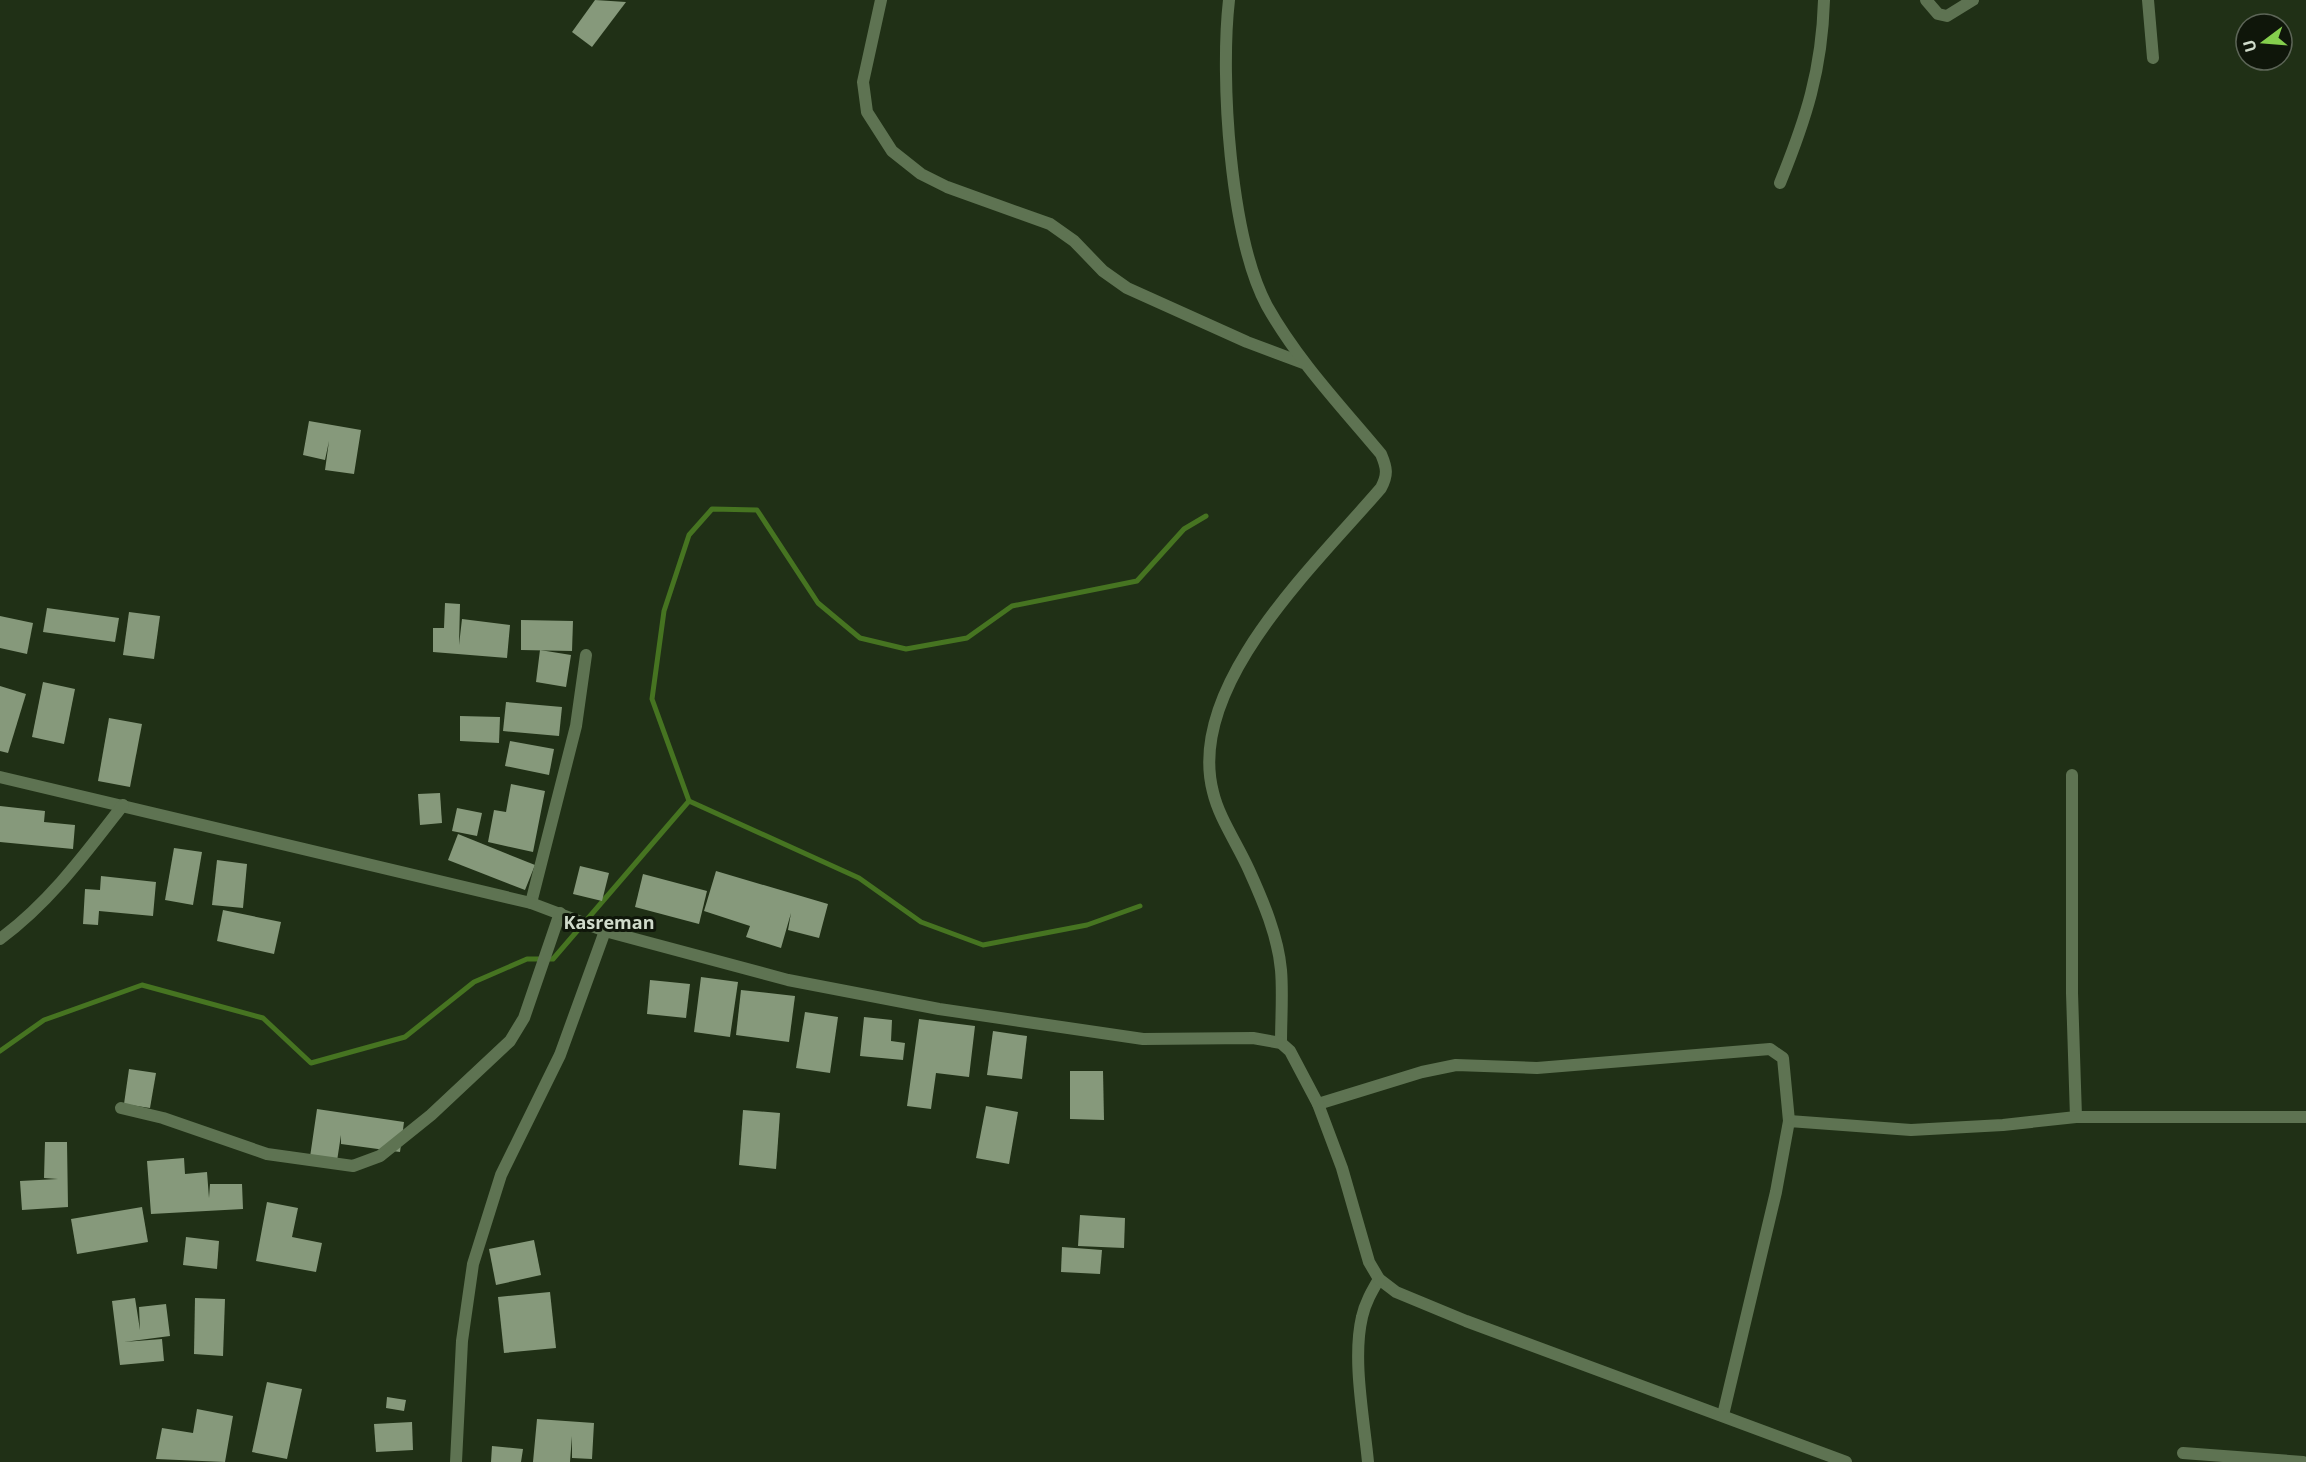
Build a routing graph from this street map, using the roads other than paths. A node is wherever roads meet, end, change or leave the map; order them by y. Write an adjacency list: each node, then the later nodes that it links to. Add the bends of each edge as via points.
1 (881, 0): 9 (street, via 863,82 867,112 892,151 921,174 947,187 1050,224 1127,288)
2 (1229, 0): 9 (street, via 1226,84 1235,193 1249,256 1266,304)
3 (1824, 0): 8 (street, via 1814,90)
4 (1926, 0): 5 (street, via 1938,14 1947,16)
5 (1973, 0)
6 (2148, 0): 7 (street)
7 (2153, 58)
8 (1780, 183)
9 (1303, 363): 18 (street, via 1381,454 1387,467 1382,488 1304,573 1246,653 1218,711 1210,739 1208,766 1213,794 1269,919 1281,969)
10 (586, 655): 14 (street, via 576,726)
11 (2072, 775): 21 (street)
12 (0, 777): 13 (street)
13 (123, 805): 14 (street); 17 (street, via 66,879 30,917)
14 (531, 903): 15 (street)
15 (565, 915): 16 (street); 20 (street, via 548,947 524,1018 510,1041 380,1156 353,1166 267,1154 163,1118)
16 (605, 931): 18 (street, via 788,980 939,1009 1143,1039 1253,1038); 27 (street, via 560,1055 501,1175 473,1264 462,1341)
17 (0, 939)
18 (1281, 1043): 19 (street, via 1290,1051)
19 (1317, 1104): 23 (street, via 1456,1065 1537,1068 1770,1049 1783,1058); 24 (street, via 1342,1168 1369,1262)
20 (121, 1108)
21 (2076, 1117): 22 (street); 23 (street, via 1911,1130)
22 (2306, 1117)
23 (1789, 1121): 25 (street)
24 (1379, 1279): 25 (street, via 1396,1292 1466,1321); 28 (street, via 1366,1302 1360,1339)
25 (1723, 1415): 29 (street)
26 (2183, 1454): 30 (street)
27 (456, 1462)
28 (1368, 1462)
29 (1846, 1462)
30 (2303, 1462)

